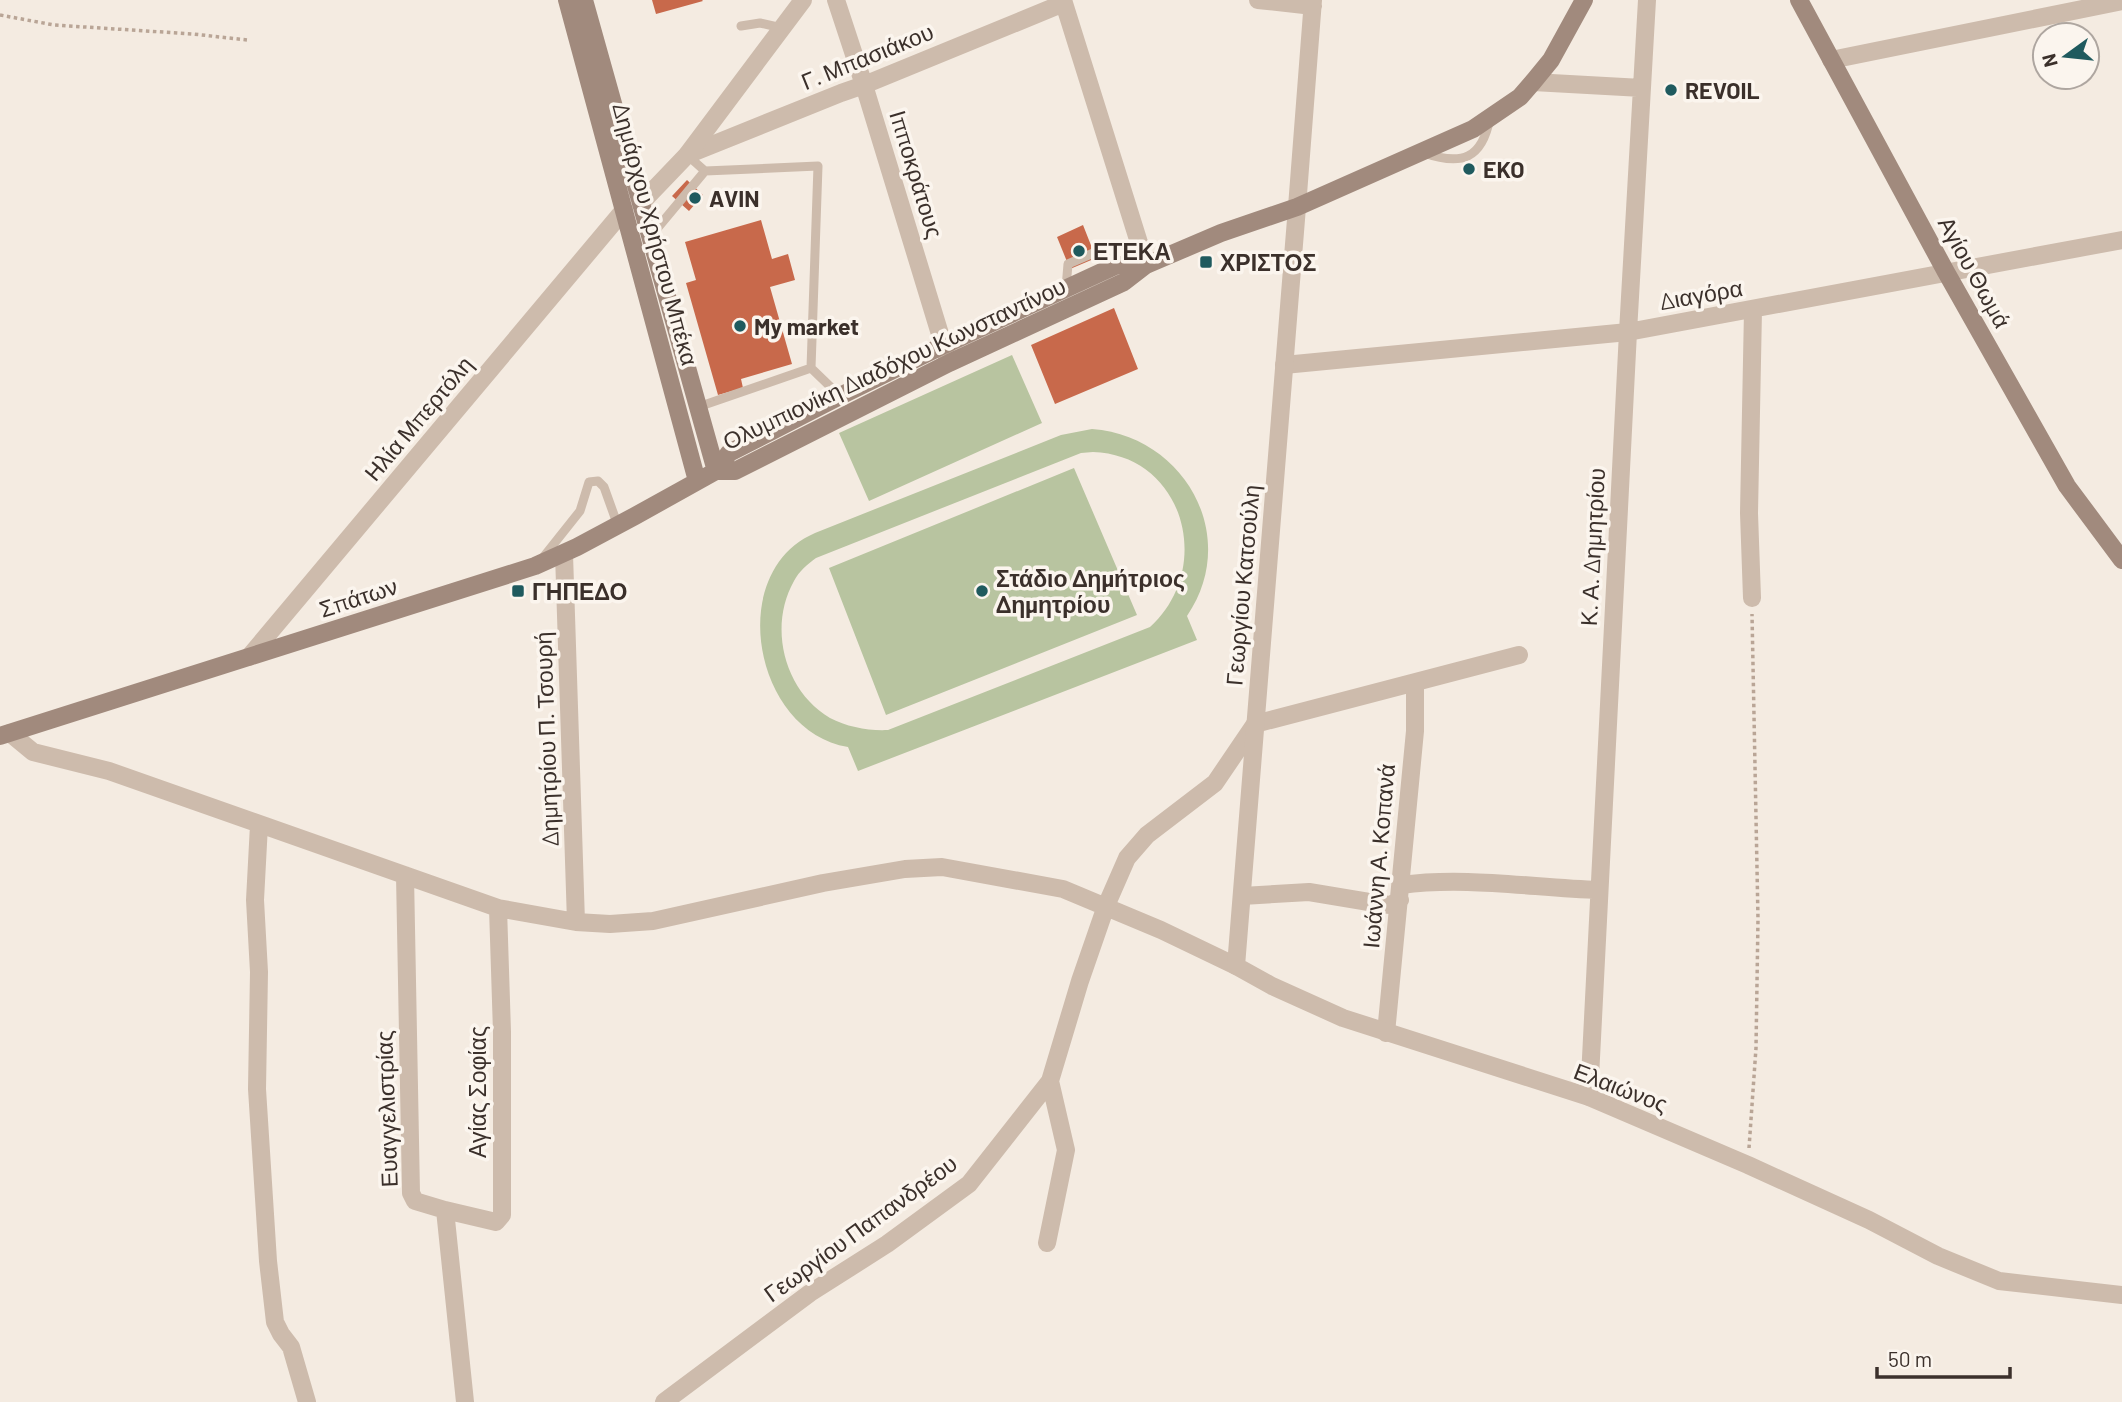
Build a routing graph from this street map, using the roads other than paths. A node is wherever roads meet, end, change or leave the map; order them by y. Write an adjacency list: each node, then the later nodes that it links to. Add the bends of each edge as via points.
1 (567, 0): 20 (main road, Δημάρχου Χρήστου Μπέκα)
2 (584, 0): 20 (main road, Δημάρχου Χρήστου Μπέκα)
3 (803, 0): 13 (street, Ηλία Μπερτόλη)
4 (836, 0): 16 (street, Ιπποκράτους)
5 (1258, 0): 11 (street)
6 (1584, 0): 15 (main road, Ολυμπιονίκη Διαδόχου Κωνσταντίνου, via 1551,60)
7 (1647, 0): 17 (street, Κ. Α. Δημητρίου)
8 (1799, 0): 14 (main road, Αγίου Θωμά)
9 (1063, 1): 16 (street, Γ. Μπασιάκου); 24 (street)
10 (2122, 1): 14 (street)
11 (1313, 3): 21 (street, Γεωργίου Κατσούλη)
12 (741, 26): 13 (lane, via 760,23)
13 (782, 28): 18 (street, Ηλία Μπερτόλη)
14 (1831, 60): 25 (main road, Αγίου Θωμά)
15 (1533, 82): 17 (street); 21 (main road, Ολυμπιονίκη Διαδόχου Κωνσταντίνου, via 1520,97 1461,136)
16 (864, 85): 18 (street, Γ. Μπασιάκου); 28 (street, Ιπποκράτους)
17 (1642, 88): 27 (street, Κ. Α. Δημητρίου)
18 (687, 155): 19 (lane); 20 (street, Ηλία Μπερτόλη)
19 (705, 171): 22 (lane); 31 (lane, via 818,166)
20 (633, 206): 22 (main road, Δημάρχου Χρήστου Μπέκα); 35 (main road, Δημάρχου Χρήστου Μπέκα); 42 (street, Ηλία Μπερτόλη)
21 (1297, 207): 24 (main road, Ολυμπιονίκη Διαδόχου Κωνσταντίνου); 30 (street, Γεωργίου Κατσούλη)
22 (650, 237): 33 (main road, Δημάρχου Χρήστου Μπέκα)
23 (2122, 240): 25 (street, Διαγόρα)
24 (1146, 265): 28 (main road, Ολυμπιονίκη Διαδόχου Κωνσταντίνου, via 1117,265); 29 (main road, Ολυμπιονίκη Διαδόχου Κωνσταντίνου, via 1124,282)
25 (1946, 272): 26 (street, Διαγόρα); 38 (main road, Αγίου Θωμά, via 2067,486)
26 (1753, 310): 27 (street, Διαγόρα); 40 (street)
27 (1628, 332): 30 (street, Διαγόρα); 48 (street, Κ. Α. Δημητρίου)
28 (944, 345): 29 (street, Ιπποκράτους); 32 (main road, Ολυμπιονίκη Διαδόχου Κωνσταντίνου)
29 (949, 363): 34 (main road, Ολυμπιονίκη Διαδόχου Κωνσταντίνου, via 735,471)
30 (1284, 365): 44 (street, Γεωργίου Κατσούλη)
31 (811, 368): 32 (lane); 33 (lane)
32 (840, 396): 34 (main road, Ολυμπιονίκη Διαδόχου Κωνσταντίνου, via 729,453)
33 (698, 407): 34 (main road, Δημάρχου Χρήστου Μπέκα)
34 (716, 471): 35 (main road, Σπάτων)
35 (697, 481): 36 (main road, Σπάτων)
36 (618, 526): 37 (main road, Σπάτων); 39 (lane, via 604,487 598,481 589,482 580,511)
37 (564, 554): 39 (main road, Σπάτων); 53 (street, Δημητρίου Π. Τσουρή)
38 (2122, 560)
39 (536, 566): 42 (main road, Σπάτων)
40 (1752, 598)
41 (1519, 655): 43 (street)
42 (249, 657): 45 (main road, Σπάτων)
43 (1415, 682): 44 (street); 49 (street, Ιωάννη Α. Κοπανά)
44 (1255, 724): 50 (street, Γεωργίου Κατσούλη); 51 (street, Γεωργίου Παπανδρέου, via 1215,783 1147,835 1127,858)
45 (5, 734): 46 (street, Ελαιώνος, via 33,752 109,771)
46 (259, 825): 47 (street, Ελαιώνος); 61 (street, via 257,1089 268,1261 275,1322 292,1347)
47 (405, 875): 52 (street, Ελαιώνος); 58 (street, Ευαγγελιστρίας, via 411,1193 415,1201)
48 (1599, 890): 49 (street, via 1424,882); 57 (street, Κ. Α. Δημητρίου)
49 (1401, 893): 50 (street, via 1390,905 1309,892); 55 (street, Ιωάννη Α. Κοπανά)
50 (1242, 896): 54 (street, Γεωργίου Κατσούλη)
51 (1106, 906): 53 (street, Ελαιώνος, via 1063,889 942,867 824,883 653,921); 54 (street, Ελαιώνος); 56 (street, Γεωργίου Παπανδρέου)
52 (498, 908): 53 (street, Ελαιώνος); 58 (street, Αγίας Σοφίας, via 502,1215 496,1222)
53 (576, 922)
54 (1236, 966): 55 (street, Ελαιώνος, via 1343,1018)
55 (1387, 1033): 57 (street, Ελαιώνος)
56 (1050, 1081): 59 (street, via 1066,1150); 63 (street, Γεωργίου Παπανδρέου, via 969,1184 810,1293)
57 (1589, 1097): 60 (street, Ελαιώνος, via 1999,1281)
58 (445, 1210): 62 (street)
59 (1047, 1243)
60 (2122, 1295)
61 (307, 1402)
62 (465, 1402)
63 (664, 1402)

